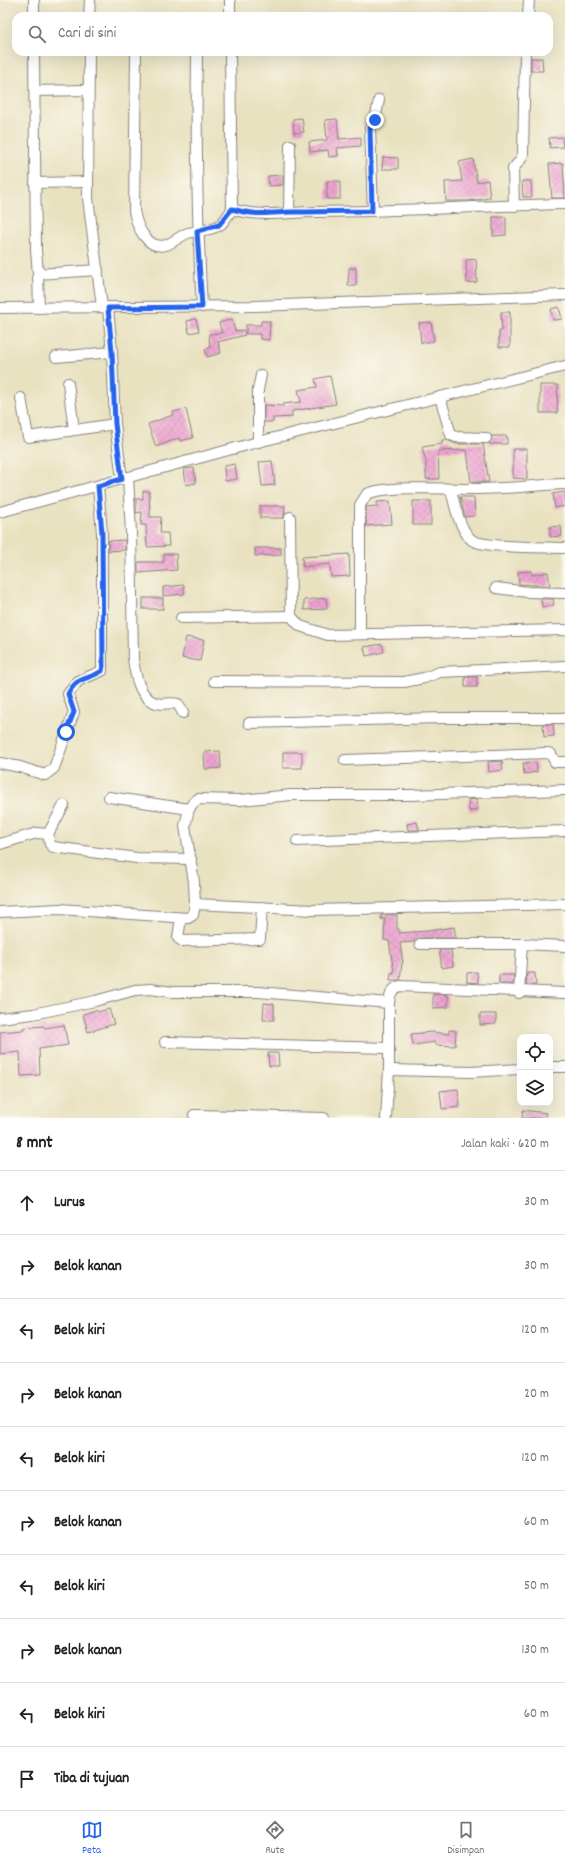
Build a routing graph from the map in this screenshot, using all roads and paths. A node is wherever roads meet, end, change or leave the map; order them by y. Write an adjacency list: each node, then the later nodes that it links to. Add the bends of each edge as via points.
1 (34, 0): 5 (street)
2 (90, 0): 6 (street)
3 (230, 0): 7 (street)
4 (529, 0): 8 (street)
5 (34, 12)
6 (89, 12)
7 (230, 12)
8 (528, 12)
9 (34, 56): 16 (street)
10 (89, 56): 15 (street)
11 (136, 56): 26 (street, via 136,220 146,238 158,246)
12 (197, 56): 26 (street)
13 (230, 56): 23 (street)
14 (525, 56): 22 (street, via 523,154 513,169)
15 (88, 90): 16 (street); 19 (street)
16 (35, 91): 20 (street)
17 (379, 100): 24 (street, via 375,120 370,128)
18 (290, 145): 25 (street)
19 (87, 182): 20 (street); 27 (street)
20 (35, 183): 28 (street)
21 (565, 204): 22 (street)
22 (514, 206): 24 (street)
23 (232, 209): 25 (street, via 247,214); 26 (street, via 219,225)
24 (372, 211): 25 (street)
25 (289, 212)
26 (197, 231): 30 (street)
27 (98, 270): 28 (street); 33 (street)
28 (38, 274): 32 (street)
29 (565, 294): 30 (street)
30 (202, 307): 33 (street)
31 (0, 308): 32 (street)
32 (39, 308): 33 (street)
33 (105, 308): 34 (street)
34 (112, 352): 35 (street); 41 (street)
35 (56, 357)
36 (565, 366): 39 (street)
37 (261, 375): 44 (street, via 258,390)
38 (68, 383): 42 (street)
39 (440, 397): 43 (street, via 451,435); 44 (street)
40 (21, 398): 42 (street, via 28,437)
41 (115, 424): 42 (street); 45 (street)
42 (74, 430)
43 (486, 438)
44 (258, 442): 45 (street)
45 (125, 478): 47 (street); 60 (street, via 131,532 135,675 148,698 154,702 178,704)
46 (565, 484): 48 (street)
47 (98, 486): 49 (street); 65 (street, via 102,533 102,671 78,680 71,688 68,694 74,712 50,773 45,775)
48 (451, 489): 51 (street, via 464,530 473,541 482,544); 57 (street, via 376,491 363,498 360,505)
49 (0, 512)
50 (290, 517): 54 (street)
51 (565, 548)
52 (496, 588): 53 (street)
53 (565, 593)
54 (291, 616): 55 (street); 57 (street, via 300,626 328,635)
55 (181, 618)
56 (565, 630): 57 (street)
57 (360, 634)
58 (565, 666): 59 (street, via 440,672 404,682)
59 (214, 682)
60 (182, 713)
61 (565, 718): 62 (street)
62 (249, 723)
63 (344, 760): 64 (street, via 548,753 555,762)
64 (565, 762)
65 (0, 763)
66 (565, 790): 69 (street, via 203,799 195,801)
67 (108, 797): 69 (street)
68 (64, 805): 71 (street)
69 (189, 809): 74 (street, via 185,826)
70 (565, 831): 72 (street)
71 (48, 834): 73 (street, via 37,833); 74 (street, via 53,847 137,858)
72 (297, 841)
73 (0, 844)
74 (191, 859): 75 (street)
75 (195, 904): 77 (street); 79 (street, via 192,917)
76 (565, 904): 77 (street, via 313,910)
77 (262, 907): 79 (street, via 260,939 182,940 178,936)
78 (0, 912): 79 (street, via 59,909)
79 (181, 918)
80 (420, 944): 81 (street)
81 (522, 944): 82 (street); 83 (street)
82 (565, 946)
83 (519, 992): 84 (street); 85 (street, via 400,986 393,989)
84 (565, 994)
85 (389, 1003): 86 (street, via 258,992 172,992 151,989 135,990 33,1014); 88 (street)
86 (0, 1018)
87 (165, 1042): 88 (street)
88 (388, 1048): 92 (street)
89 (565, 1067): 90 (street)
90 (553, 1068)
91 (517, 1069): 92 (street, via 470,1072)
92 (389, 1070): 95 (street)
93 (194, 1115): 94 (street)
94 (324, 1118)
95 (386, 1118)

